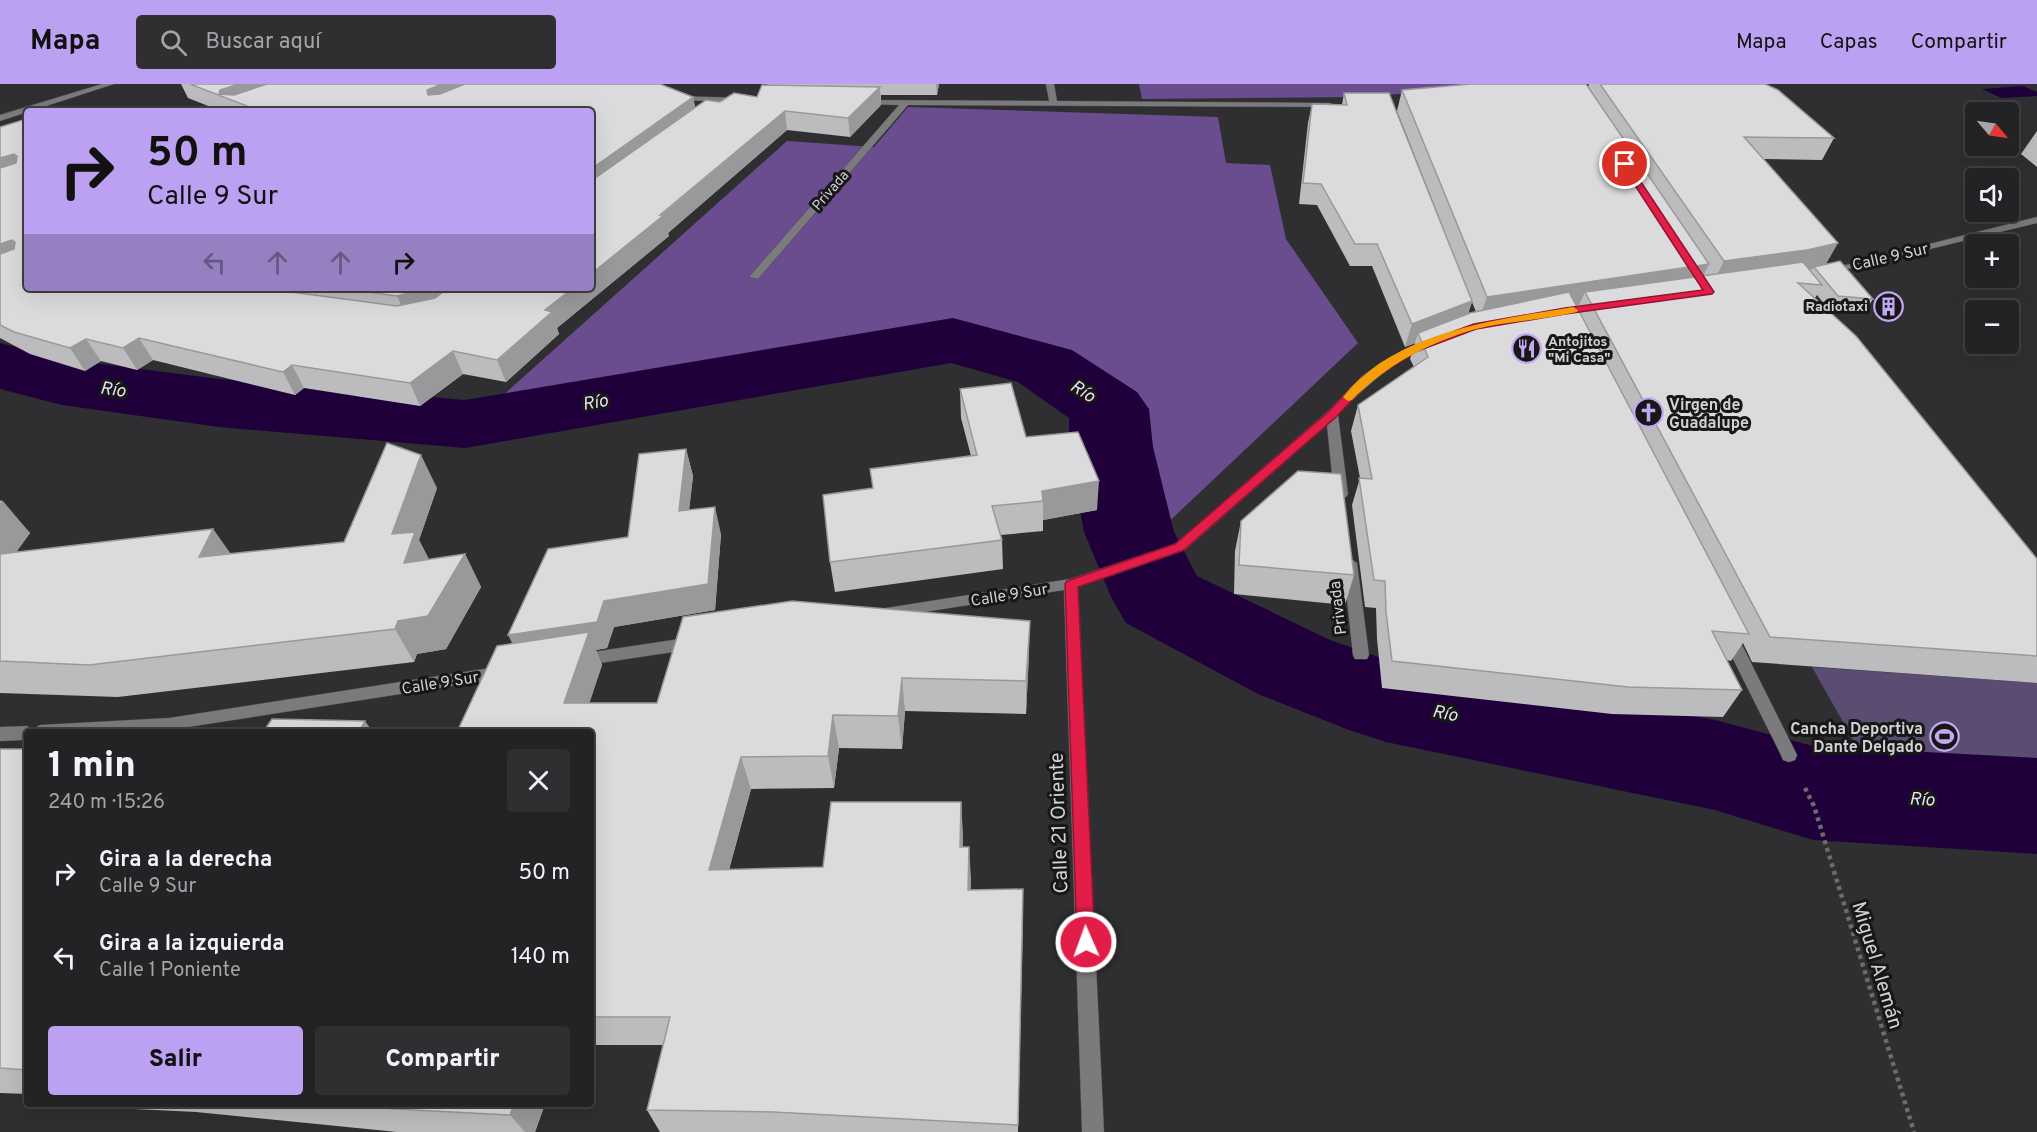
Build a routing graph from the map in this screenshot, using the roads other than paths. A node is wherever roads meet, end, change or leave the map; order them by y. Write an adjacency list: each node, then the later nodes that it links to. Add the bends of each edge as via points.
1 (110, 84): 10 (street)
2 (1050, 84): 8 (street)
3 (659, 97): 4 (street)
4 (728, 99): 5 (street); 12 (street)
5 (752, 100)
6 (858, 101): 7 (street)
7 (906, 102): 8 (street); 18 (street, Privada)
8 (1053, 103): 9 (street)
9 (1340, 105)
10 (32, 108)
11 (24, 111): 13 (street)
12 (710, 113)
13 (0, 118)
14 (2037, 220): 15 (street, Calle 9 Sur)
15 (2023, 225): 16 (street); 17 (street, Calle 9 Sur)
16 (2037, 232)
17 (1818, 273)
18 (754, 277)
19 (1442, 338): 20 (street, Calle 9 Sur, via 1411,350 1366,379)
20 (1332, 414): 21 (street); 23 (street, Calle 9 Sur, via 1180,547)
21 (1343, 506)
22 (1348, 552): 27 (street, Privada)
23 (1071, 584): 24 (street, Calle 9 Sur); 34 (street, Calle 21 Oriente)
24 (872, 615)
25 (1720, 618): 33 (street)
26 (708, 640): 28 (street)
27 (1361, 655)
28 (567, 662)
29 (520, 670): 30 (street, Calle 9 Sur, via 169,724)
30 (88, 729)
31 (24, 733): 32 (street)
32 (0, 734)
33 (1789, 755)
34 (1093, 1132)

